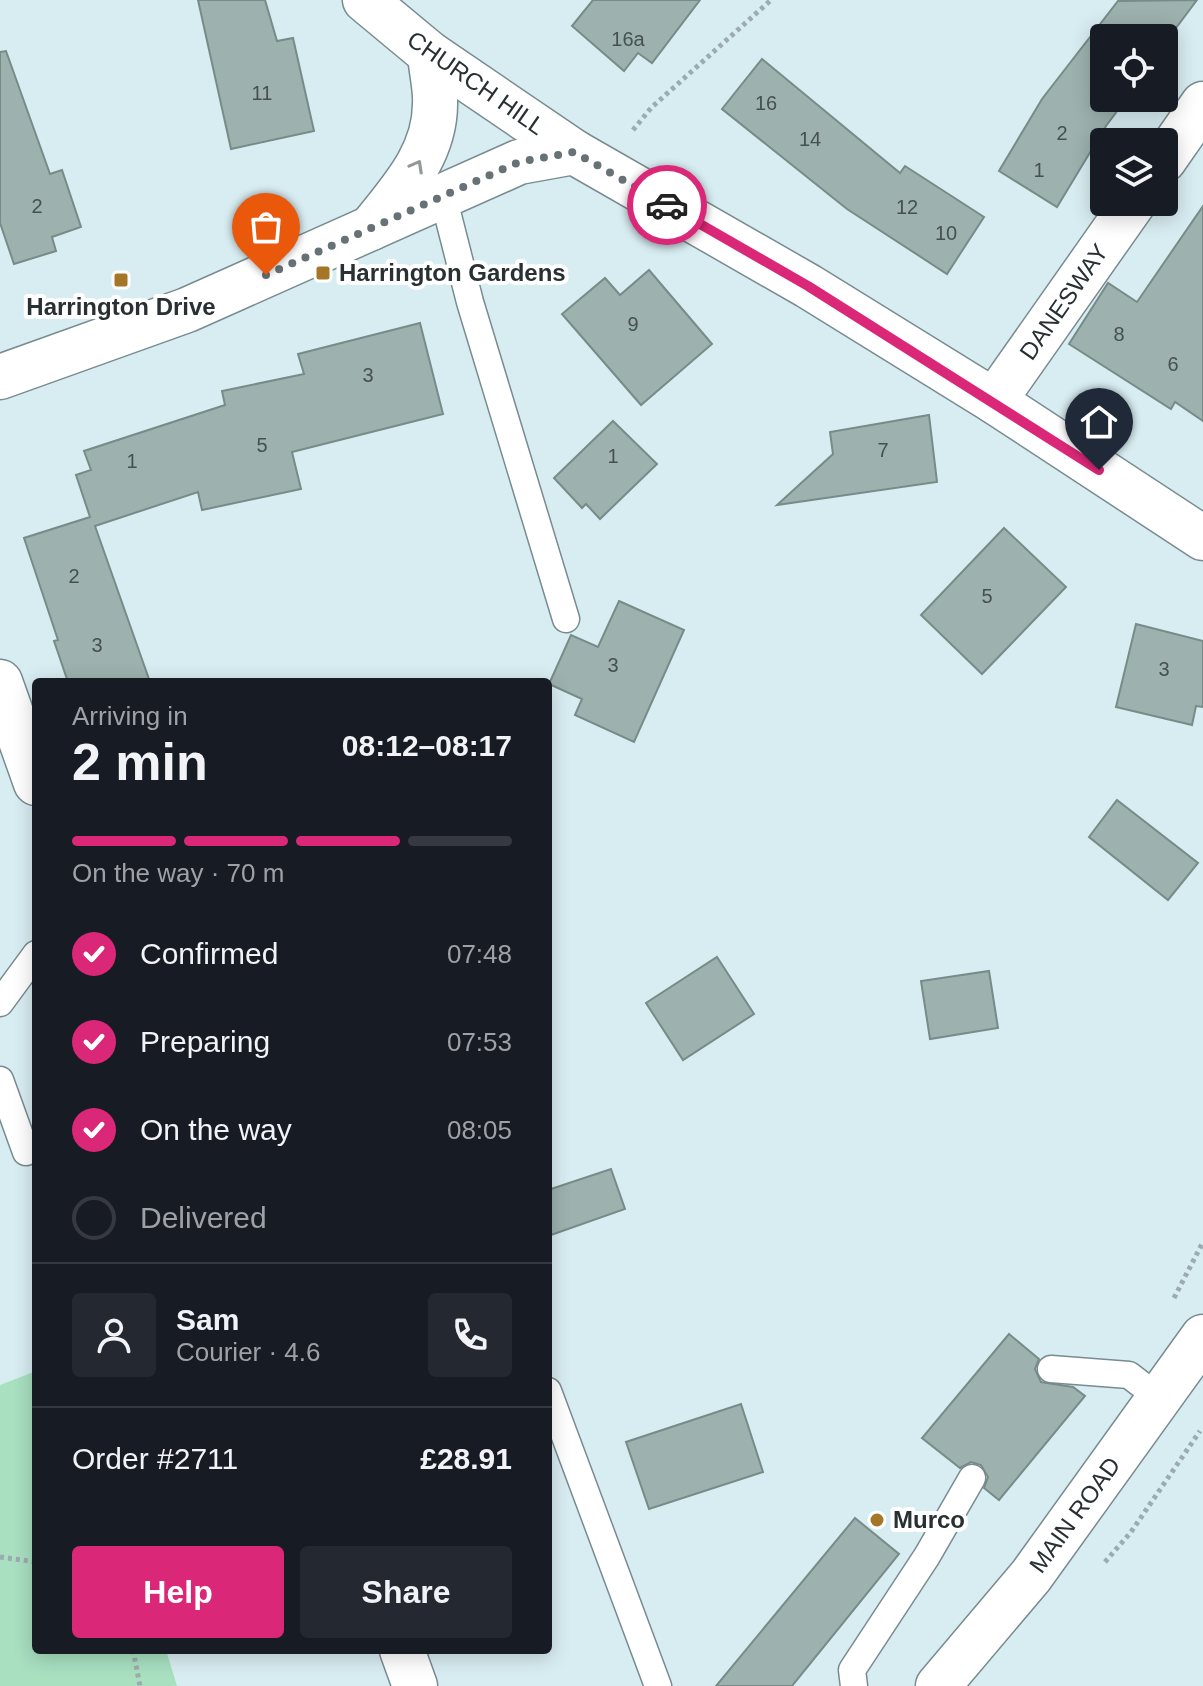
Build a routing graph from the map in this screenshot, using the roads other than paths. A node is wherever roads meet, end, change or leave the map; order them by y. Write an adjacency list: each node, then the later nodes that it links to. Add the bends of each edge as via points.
1 (365, 0): 2 (street, CHURCH HILL)
2 (430, 54): 5 (street, CHURCH HILL); 8 (street, one-way to 2, via 413,174 432,138)
3 (1203, 104): 4 (street)
4 (1178, 140)
5 (587, 160): 6 (street, via 519,162); 10 (street, CHURCH HILL, via 808,286)
6 (443, 196): 8 (street); 12 (lane)
7 (1124, 216): 10 (street, DANESWAY)
8 (371, 228): 9 (street, via 187,310)
9 (0, 377)
10 (994, 401): 11 (street, CHURCH HILL)
11 (1203, 538)
12 (566, 619)
13 (0, 682): 14 (street)
14 (32, 772)
15 (32, 959): 16 (lane)
16 (0, 1003)
17 (0, 1080): 18 (lane)
18 (26, 1152)
19 (1203, 1337): 21 (street, MAIN ROAD)
20 (1051, 1369): 21 (lane, via 1129,1375)
21 (1160, 1399): 28 (street, MAIN ROAD, via 1031,1576)
22 (552, 1402): 26 (lane)
23 (972, 1478): 27 (lane, via 852,1670)
24 (403, 1654): 25 (street)
25 (415, 1686)
26 (658, 1686)
27 (854, 1686)
28 (938, 1686)

